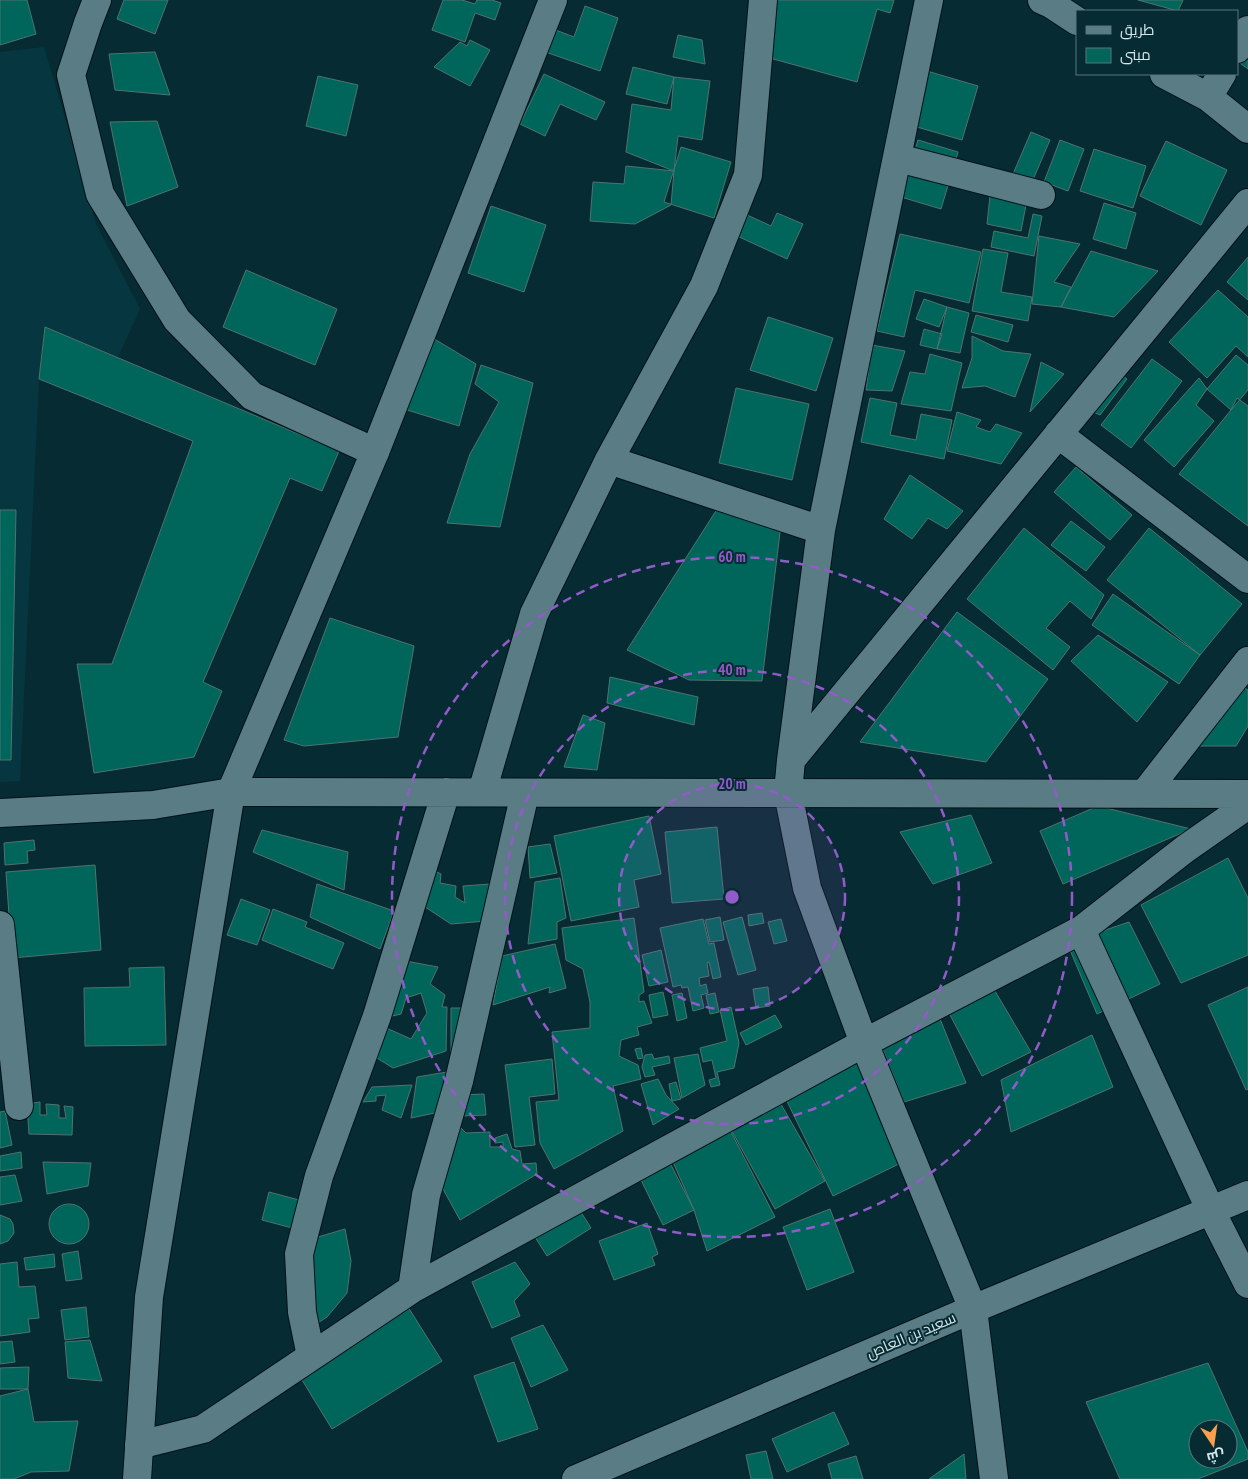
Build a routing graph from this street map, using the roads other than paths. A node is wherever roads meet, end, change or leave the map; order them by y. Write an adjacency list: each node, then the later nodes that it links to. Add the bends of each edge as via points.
1 (97, 0): 17 (street, via 71,75 100,194 177,320 252,396)
2 (553, 0): 17 (street)
3 (764, 0): 18 (street, via 748,175 704,286)
4 (929, 0): 13 (street)
5 (1049, 1): 6 (street)
6 (1076, 20)
7 (1248, 30): 8 (street)
8 (1238, 47)
9 (1166, 75): 11 (street)
10 (1221, 75): 11 (street)
11 (1208, 97): 12 (street)
12 (1248, 129)
13 (898, 158): 14 (street); 19 (street)
14 (1041, 195)
15 (1248, 203): 16 (street)
16 (1058, 434): 20 (street); 22 (street)
17 (375, 452): 23 (street)
18 (609, 460): 19 (street); 25 (street, via 534,614)
19 (821, 530): 22 (street)
20 (1248, 579)
21 (1248, 661): 28 (street)
22 (791, 760): 27 (street)
23 (232, 792): 24 (street); 31 (street, via 153,805); 42 (street, via 149,1297)
24 (446, 792): 25 (street); 41 (street, via 378,1016 319,1176 299,1254 302,1312)
25 (482, 792): 26 (street)
26 (525, 792): 27 (street); 39 (street, via 459,1082 426,1195)
27 (788, 793): 28 (street); 34 (street, via 807,888)
28 (1144, 794): 29 (street)
29 (1248, 794)
30 (1248, 806): 33 (street, via 1185,849)
31 (0, 813)
32 (0, 925): 35 (street)
33 (1081, 930): 34 (street); 37 (street)
34 (864, 1044): 39 (street); 40 (street)
35 (19, 1106)
36 (1248, 1195): 37 (street, سعيد بن العاص)
37 (1211, 1211): 38 (street); 40 (street, سعيد بن العاص)
38 (1248, 1284)
39 (412, 1289): 41 (street)
40 (973, 1309): 44 (street, سعيد بن العاص); 45 (street)
41 (311, 1356): 42 (street, via 203,1429)
42 (139, 1445): 43 (street)
43 (137, 1479)
44 (576, 1479)
45 (994, 1479)

